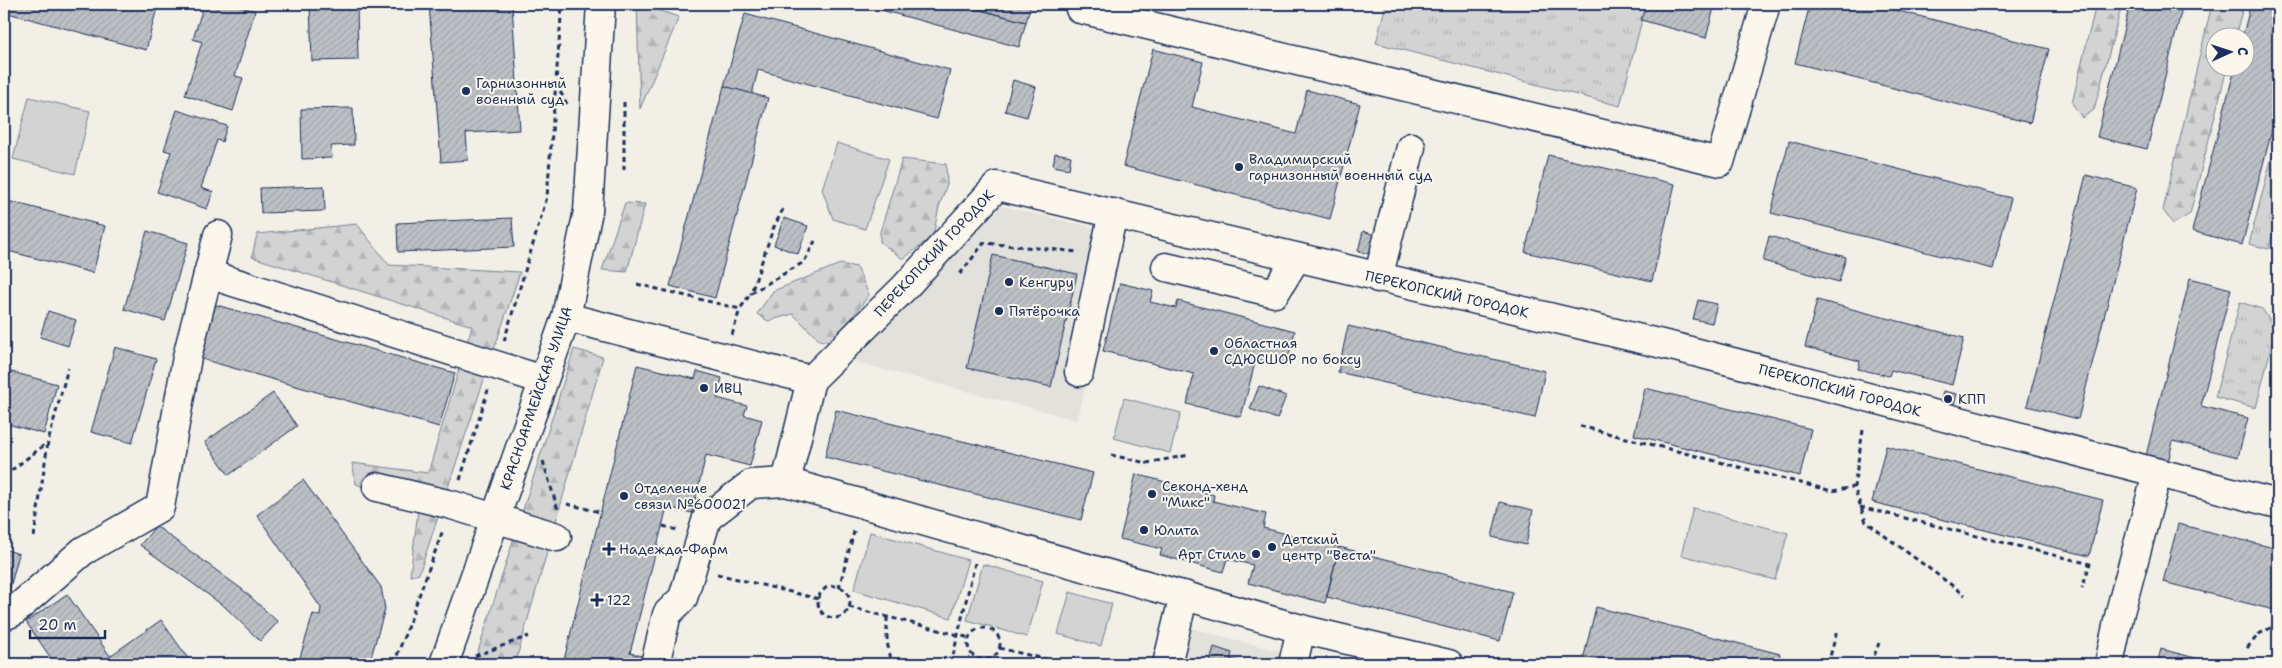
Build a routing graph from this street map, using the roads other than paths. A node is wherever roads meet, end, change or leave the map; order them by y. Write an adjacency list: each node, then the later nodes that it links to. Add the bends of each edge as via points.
1 (601, 4): 11 (street, КРАСНОАРМЕЙСКАЯ УЛИЦА, via 588,211)
2 (1082, 4): 3 (street, via 1080,9 1720,162)
3 (1766, 4)
4 (1412, 147): 10 (street)
5 (1113, 213): 7 (street, ПЕРЕКОПСКИЙ ГОРОДОК); 12 (street); 14 (street, ПЕРЕКОПСКИЙ ГОРОДОК, via 997,186 905,287)
6 (218, 234): 9 (street)
7 (1296, 258): 8 (street, via 1275,293); 10 (street, ПЕРЕКОПСКИЙ ГОРОДОК)
8 (1166, 267)
9 (208, 274): 13 (street); 22 (street, via 187,357 160,507 83,550 13,612)
10 (1378, 278): 15 (street, ПЕРЕКОПСКИЙ ГОРОДОК, via 1686,350)
11 (566, 317): 13 (street, КРАСНОАРМЕЙСКАЯ УЛИЦА); 14 (street)
12 (1079, 372)
13 (543, 380): 19 (street, КРАСНОАРМЕЙСКАЯ УЛИЦА)
14 (811, 380): 16 (street)
15 (2157, 474): 18 (street, ПЕРЕКОПСКИЙ ГОРОДОК); 29 (street)
16 (786, 482): 21 (street); 25 (street, via 751,484 707,518 683,598 667,614)
17 (377, 487): 19 (street)
18 (2278, 504)
19 (496, 517): 20 (street); 24 (street, КРАСНОАРМЕЙСКАЯ УЛИЦА)
20 (558, 525)
21 (1184, 595): 23 (street); 26 (street)
22 (4, 616)
23 (1301, 629): 27 (street); 28 (street)
24 (456, 661)
25 (655, 664)
26 (1167, 664)
27 (1293, 664)
28 (1448, 664)
29 (2109, 664)

